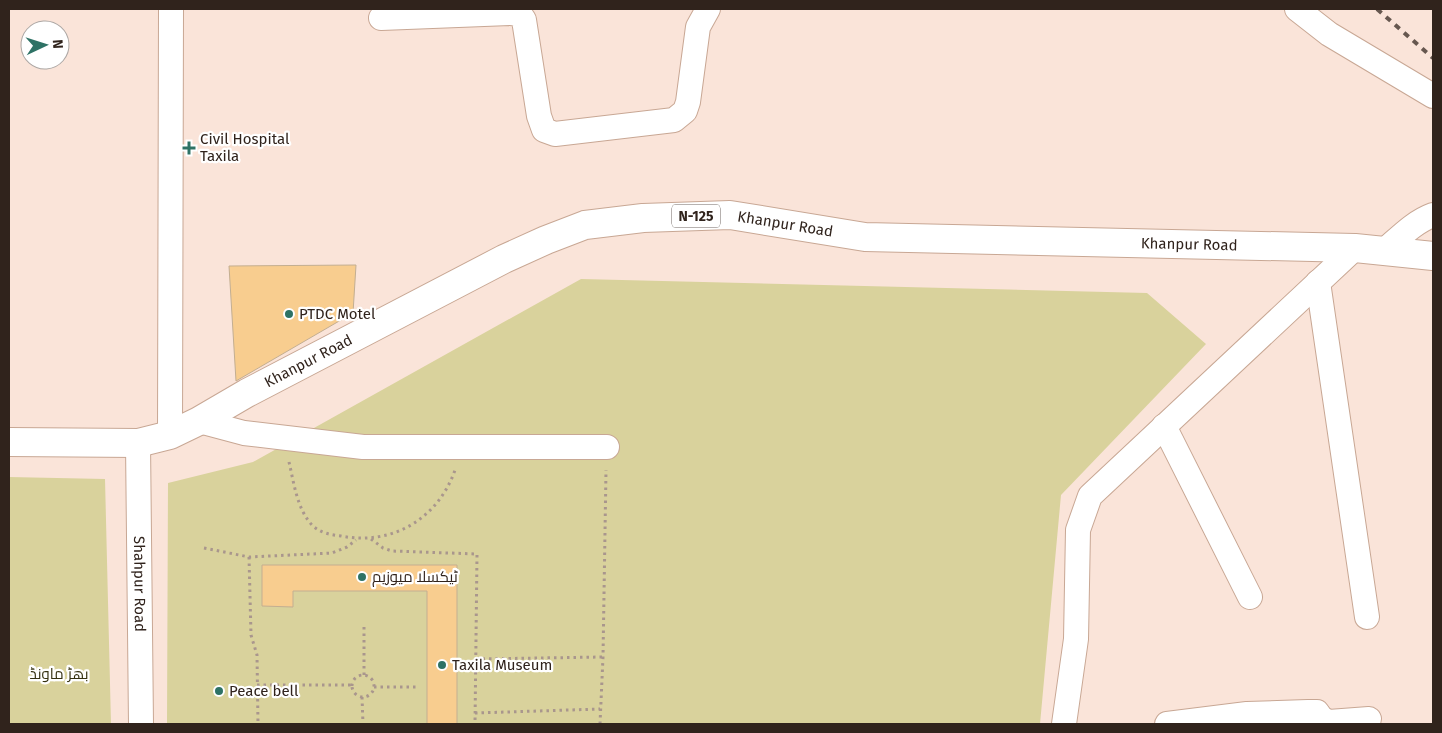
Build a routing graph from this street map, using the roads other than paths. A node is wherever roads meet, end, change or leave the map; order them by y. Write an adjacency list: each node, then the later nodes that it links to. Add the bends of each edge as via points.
1 (171, 9): 13 (street)
2 (708, 9): 4 (street, via 698,27 688,102 685,111 674,120 555,134 544,130 539,116 524,20 520,14)
3 (1297, 9): 5 (street, via 1329,34)
4 (381, 18)
5 (1433, 96)
6 (1433, 215): 8 (street, via 1406,231)
7 (1355, 248): 8 (highway, Khanpur Road / N-125); 10 (street); 11 (highway, Khanpur Road / N-125, via 865,237 730,215 643,218 585,225 504,258)
8 (1385, 250): 9 (highway, Khanpur Road / N-125)
9 (1433, 256)
10 (1318, 282): 12 (street); 18 (street)
11 (199, 421): 13 (highway, Khanpur Road / N-125); 16 (street, via 244,433 364,448)
12 (1164, 426): 17 (street); 22 (street, via 1090,496 1078,530 1076,639)
13 (170, 435): 15 (highway, Khanpur Road / N-125)
14 (9, 442): 15 (highway, Khanpur Road / N-125)
15 (138, 443): 21 (street, Shahpur Road)
16 (606, 447)
17 (1250, 598)
18 (1366, 617)
19 (1247, 719): 20 (street, via 1317,712 1330,722); 23 (street)
20 (1369, 719)
21 (141, 724)
22 (1064, 724)
23 (1166, 724)

